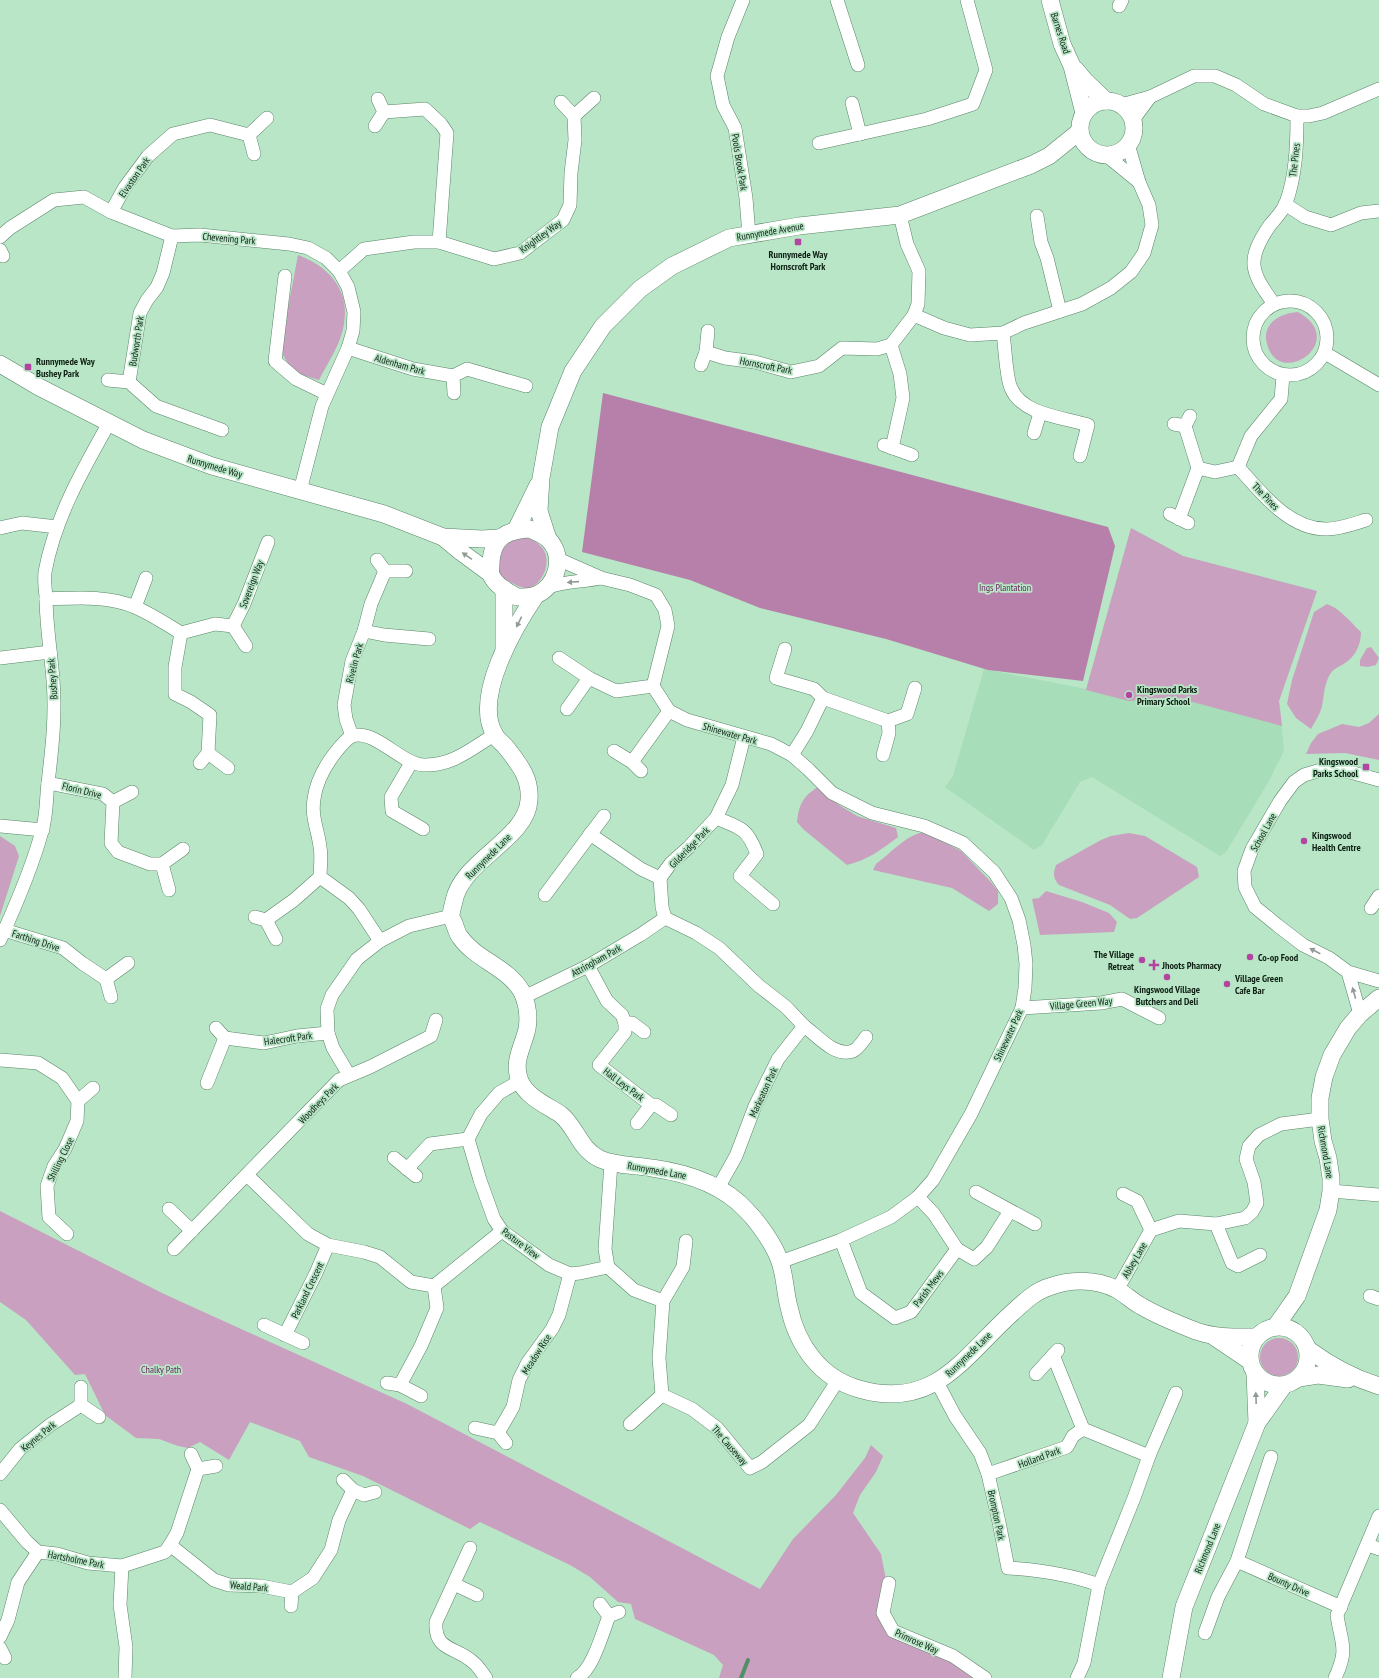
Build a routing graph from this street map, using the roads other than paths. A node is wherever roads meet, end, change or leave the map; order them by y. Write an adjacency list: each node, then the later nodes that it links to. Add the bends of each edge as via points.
1 (743, 0): 35 (street, Pools Brook Park, via 728,37 717,76 723,104 735,128)
2 (837, 0): 5 (street)
3 (967, 0): 22 (street, via 986,70 973,104 927,119)
4 (1050, 0): 6 (street, Barnes Road, via 1062,44)
5 (858, 65)
6 (1072, 66): 13 (street, Barnes Road, via 1084,81); 15 (street, Barnes Road)
7 (1379, 89): 17 (street, via 1323,113)
8 (1150, 97): 13 (street); 17 (street, via 1194,76 1215,76 1236,85 1264,104); 19 (street)
9 (594, 98): 16 (street)
10 (378, 99): 14 (street)
11 (561, 102): 16 (street)
12 (852, 103): 22 (street)
13 (1113, 103): 15 (street, via 1097,102); 19 (street, via 1130,114)
14 (384, 112): 20 (street); 38 (street, via 425,109 441,124 447,134)
15 (1084, 113): 21 (street)
16 (574, 116): 38 (street, Knightley Way, via 575,140 570,205 563,220 520,253 494,259)
17 (1298, 116): 30 (street, The Pines, via 1294,173)
18 (267, 118): 23 (street)
19 (1133, 120): 25 (street, via 1134,128)
20 (375, 126)
21 (1080, 131): 26 (street, via 1087,146); 28 (street, Runnymede Avenue)
22 (860, 134): 24 (street)
23 (249, 135): 27 (street); 32 (street, Elvaston Park, via 210,125 173,134 148,156)
24 (819, 143)
25 (1128, 144): 26 (street, via 1115,153); 29 (street)
26 (1100, 153): 28 (street, Runnymede Avenue); 29 (street)
27 (254, 154)
28 (1049, 156): 33 (street, Runnymede Avenue)
29 (1139, 182): 42 (street, via 1149,205 1152,224 1144,253 1132,272 1111,288 1082,304)
30 (1285, 204): 31 (street, via 1305,218 1331,225 1361,214); 41 (street, The Pines, via 1259,241 1252,265 1260,285)
31 (1379, 211)
32 (111, 212): 36 (street, Chevening Park); 37 (street, Chevening Park, via 84,197 54,200)
33 (900, 215): 35 (street, Runnymede Avenue, via 799,226); 43 (street, via 907,244 919,271 918,304)
34 (1037, 216): 42 (street, via 1041,242)
35 (749, 235): 69 (street, Runnymede Avenue, via 729,238 672,266 640,289 603,326 572,371 550,427)
36 (172, 236): 39 (street, Chevening Park, via 200,235 289,244 308,248 326,258); 55 (street, Budworth Park, via 163,273 140,313)
37 (0, 237)
38 (439, 242): 39 (street, Knightley Way, via 414,242 364,249)
39 (339, 271): 47 (street, Chevening Park, via 348,287 354,312)
40 (285, 276): 58 (street, via 275,361 296,379)
41 (1274, 304): 49 (street, via 1296,300 1317,311 1327,328); 53 (street, via 1264,310 1254,325 1254,350 1265,367)
42 (1060, 311): 45 (street)
43 (914, 315): 45 (street, via 944,328 970,335); 46 (street)
44 (708, 331): 48 (street)
45 (1003, 333): 60 (street, via 1010,387 1016,399)
46 (891, 345): 48 (street, Hornscroft Park, via 877,349 842,348 819,366 791,372); 65 (street, via 900,374 903,398 888,446)
47 (348, 348): 52 (street, Aldenham Park, via 413,369); 58 (street, Chevening Park)
48 (706, 352): 51 (street)
49 (1325, 353): 53 (street, via 1314,368 1302,375); 56 (street)
50 (0, 364): 62 (street, Runnymede Way)
51 (701, 365)
52 (453, 376): 57 (street, via 467,368); 59 (street)
53 (1284, 376): 67 (street, via 1280,399 1251,436)
54 (108, 380): 55 (street)
55 (129, 382): 63 (street, via 156,406)
56 (1379, 385)
57 (526, 386)
58 (327, 394): 70 (street, Chevening Park)
59 (454, 394)
60 (1040, 413): 64 (street); 66 (street, via 1088,425)
61 (1183, 422): 68 (street)
62 (108, 423): 70 (street, Runnymede Way, via 156,446 212,466); 73 (street, Bushey Park, via 71,492)
63 (222, 430)
64 (1034, 433)
65 (912, 455)
66 (1080, 456)
67 (1238, 467): 68 (street, via 1215,472); 72 (street, The Pines, via 1275,508 1307,525 1325,530 1337,529)
68 (1198, 468): 71 (street)
69 (541, 478): 75 (street, Runnymede Avenue); 78 (street, Runnymede Avenue, via 539,511)
70 (300, 491): 76 (street, Runnymede Way, via 384,514)
71 (1179, 519)
72 (1366, 520)
73 (57, 527): 74 (street, via 22,523); 87 (street, Bushey Park, via 45,574)
74 (0, 528)
75 (516, 530): 77 (street); 78 (street, via 530,529)
76 (444, 537): 77 (street, Runnymede Way); 82 (street, Runnymede Way, one-way to 76)
77 (499, 538): 82 (street, via 492,555)
78 (548, 539): 80 (street)
79 (268, 542): 89 (street, Sovereign Way)
80 (558, 559): 84 (street); 86 (street, via 557,572)
81 (406, 571): 90 (street, via 381,566)
82 (491, 574): 85 (street)
83 (146, 578): 88 (street)
84 (601, 578): 86 (street, one-way to 86, via 558,584); 100 (street, via 656,595 665,610 668,626)
85 (504, 590): 86 (street, via 517,598); 95 (street, Runnymede Lane)
86 (541, 591): 95 (street, Runnymede Lane, one-way to 95, via 523,613)
87 (46, 599): 88 (street, via 112,600); 96 (street, Bushey Park)
88 (134, 607): 91 (street)
89 (233, 626): 91 (street, via 215,624); 93 (street)
90 (364, 631): 92 (street, Rivelin Park); 107 (street, Rivelin Park, via 352,661 344,705)
91 (181, 633): 110 (street, via 175,667 175,694 210,715)
92 (430, 638)
93 (246, 646)
94 (785, 649): 102 (street, via 776,678 814,689)
95 (504, 650): 106 (street, Runnymede Lane, via 487,706)
96 (50, 652): 97 (street); 117 (street, Bushey Park, via 54,720)
97 (0, 658)
98 (559, 658): 99 (street)
99 (589, 678): 100 (street, via 616,691); 103 (street)
100 (653, 686): 104 (street)
101 (915, 688): 105 (street, via 907,714)
102 (823, 698): 105 (street); 111 (street)
103 (567, 709)
104 (669, 711): 108 (street, Shinewater Park, via 687,720); 109 (street, via 636,766)
105 (888, 721): 112 (street, via 889,733)
106 (494, 735): 114 (street, via 462,756 441,764); 135 (street, Runnymede Lane, via 522,768 530,795 529,807 516,829 469,873 456,892)
107 (352, 736): 114 (street, via 364,736 386,745); 128 (street, via 340,747 324,770 314,800 313,819 320,848)
108 (744, 737): 111 (street, Shinewater Park, via 771,744); 121 (street, Gilderidge Park, via 732,785)
109 (614, 751)
110 (208, 752): 113 (street); 115 (street)
111 (792, 755): 148 (street, Shinewater Park, via 832,793 872,813 924,826 963,843 994,872 1011,898 1020,920 1026,964)
112 (883, 755)
113 (200, 763)
114 (411, 763): 123 (street, via 391,797 392,811)
115 (228, 768)
116 (1379, 780): 142 (street, School Lane, one-way to 116, via 1329,958 1303,945 1255,907 1245,887 1244,871 1252,848 1280,801 1294,782 1304,775 1321,770 1350,772)
117 (48, 783): 119 (street, Florin Drive, via 103,794); 124 (street, Bushey Park)
118 (132, 792): 119 (street, Florin Drive)
119 (113, 802): 127 (street, Florin Drive, via 111,843 118,852 150,864)
120 (604, 816): 125 (street)
121 (716, 818): 129 (street, Gilderidge Park, via 671,863); 133 (street, via 742,828 751,838 757,854 740,876)
122 (0, 826): 124 (street)
123 (423, 829)
124 (43, 830): 137 (street, Bushey Park, via 21,892)
125 (590, 834): 129 (street, via 641,869); 131 (street)
126 (183, 849): 127 (street)
127 (162, 864): 130 (street)
128 (320, 877): 138 (street, via 294,900 261,919); 139 (street, via 349,898)
129 (660, 878): 136 (street)
130 (169, 890)
131 (545, 895)
132 (1379, 896): 134 (street)
133 (773, 904)
134 (1371, 908)
135 (451, 916): 139 (street, via 409,926); 146 (street, via 459,936 515,981)
136 (665, 918): 141 (street, Attringham Park); 153 (street, via 719,948)
137 (2, 935): 143 (street, Farthing Drive, via 63,948)
138 (276, 939)
139 (380, 941): 156 (street, via 357,959 332,995 327,1009)
140 (128, 964): 143 (street)
141 (588, 966): 146 (street, Attringham Park); 152 (street, via 607,1002 622,1015)
142 (1348, 972): 144 (street, School Lane); 149 (street, one-way to 142)
143 (106, 979): 145 (street)
144 (1379, 980)
145 (111, 997)
146 (524, 997): 161 (street, via 528,1009 527,1030 516,1062)
147 (1379, 998): 149 (street, Richmond Lane)
148 (1022, 1008): 150 (street, Village Green Way, via 1101,1003 1122,999); 178 (street, Shinewater Park, via 971,1114 933,1180)
149 (1360, 1014): 167 (street, Richmond Lane, via 1348,1028 1332,1055 1320,1098)
150 (1159, 1018)
151 (436, 1020): 160 (street, Woodheys Park, via 430,1036)
152 (625, 1023): 155 (street, via 632,1023); 165 (street, Hall Leys Park, via 625,1032 599,1065)
153 (804, 1026): 157 (street, via 834,1049 844,1053 855,1051); 173 (street, Markeaton Park, via 778,1059 755,1106 736,1156)
154 (216, 1028): 158 (street)
155 (644, 1032)
156 (328, 1033): 158 (street, Halecroft Park, via 264,1043); 160 (street, via 333,1048)
157 (866, 1037)
158 (226, 1038): 162 (street)
159 (0, 1060): 164 (street, via 38,1063 62,1078)
160 (349, 1075): 172 (street, Woodheys Park, via 339,1080)
161 (520, 1082): 169 (street, via 500,1092 485,1108); 171 (street, Runnymede Lane, via 532,1096 565,1117 581,1144 596,1157)
162 (207, 1083)
163 (93, 1088): 164 (street)
164 (78, 1101): 186 (street, Shilling Close, via 77,1121 65,1149 54,1166 47,1186 49,1217)
165 (651, 1105): 166 (street, Hall Leys Park, via 656,1105); 168 (street, Hall Leys Park)
166 (671, 1115)
167 (1320, 1119): 174 (street, Richmond Lane, via 1328,1158); 182 (street, Abbey Lane, via 1281,1124 1259,1135 1249,1146 1246,1159 1254,1182 1257,1204 1245,1218)
168 (637, 1123)
169 (468, 1139): 170 (street, via 430,1144 411,1173); 185 (street, Pasture View, via 494,1219)
170 (394, 1158)
171 (611, 1163): 173 (street, Runnymede Lane, via 691,1176); 194 (street, via 605,1249)
172 (247, 1176): 184 (street, Woodheys Park); 189 (street, via 308,1234)
173 (718, 1188): 193 (street, Runnymede Lane, via 737,1200 751,1214)
174 (1331, 1191): 177 (street); 198 (street, Richmond Lane, via 1328,1210)
175 (976, 1192): 180 (street)
176 (1123, 1194): 183 (street, Abbey Lane, via 1137,1201)
177 (1379, 1195)
178 (918, 1197): 187 (street, Shinewater Park, via 891,1217); 191 (street, via 934,1214)
179 (169, 1209): 184 (street)
180 (1010, 1211): 181 (street); 191 (street, via 987,1247 974,1259)
181 (1036, 1224)
182 (1216, 1224): 183 (street, Abbey Lane, via 1179,1221); 192 (street, via 1232,1263 1238,1266)
183 (1151, 1230): 197 (street, Abbey Lane)
184 (192, 1231): 190 (street, Woodheys Park)
185 (502, 1232): 195 (street, Pasture View, via 549,1264); 196 (street)
186 (67, 1234)
187 (841, 1240): 191 (street, Parish Mews, via 861,1293 895,1318 911,1312); 193 (street, Shinewater Park)
188 (686, 1241): 199 (street, via 683,1267)
189 (328, 1245): 196 (street, via 380,1257 410,1282); 203 (street, Parkland Crescent)
190 (174, 1249)
191 (957, 1249)
192 (1260, 1255)
193 (780, 1262): 211 (street, Runnymede Lane, via 789,1309 801,1342 818,1365)
194 (608, 1267): 195 (street); 199 (street, via 634,1290)
195 (570, 1274): 226 (street, Meadow Rise, via 559,1315 528,1362 519,1380 513,1407)
196 (434, 1286): 219 (street, via 437,1308 421,1346 394,1384)
197 (1117, 1290): 204 (street, Runnymede Lane, via 1142,1307 1171,1321); 213 (street, Runnymede Lane, via 1089,1280 1047,1287 1027,1299 986,1336 958,1367)
198 (1297, 1296): 201 (street, Richmond Lane); 202 (street, Richmond Lane)
199 (663, 1301): 218 (street, via 659,1358)
200 (264, 1325): 203 (street)
201 (1276, 1326): 202 (street, via 1287,1327); 205 (street)
202 (1297, 1332): 207 (street)
203 (285, 1334): 206 (street)
204 (1213, 1336): 205 (street, Runnymede Lane); 208 (street, Runnymede Lane)
205 (1256, 1337): 208 (street, via 1251,1348)
206 (303, 1343)
207 (1309, 1350): 210 (street, via 1308,1365); 212 (street, via 1330,1365)
208 (1253, 1367): 214 (street, via 1262,1381); 222 (street, Richmond Lane, one-way to 208)
209 (1036, 1374): 225 (street, via 1056,1352)
210 (1300, 1378): 212 (street, via 1318,1375); 214 (street)
211 (838, 1380): 213 (street, Runnymede Lane, via 856,1388 890,1394 912,1392); 218 (street, The Causeway, via 809,1425 762,1462 750,1468 717,1428 692,1409)
212 (1360, 1380): 215 (street)
213 (937, 1382): 234 (street, Brompton Park, via 954,1416 980,1453)
214 (1284, 1386): 222 (street, Richmond Lane)
215 (1379, 1386)
216 (82, 1387): 220 (street)
217 (1176, 1393): 229 (street)
218 (662, 1395): 223 (street)
219 (421, 1396)
220 (81, 1405): 221 (street); 233 (street, Keynes Park, via 50,1425 20,1450)
221 (99, 1417)
222 (1257, 1423): 261 (street, Richmond Lane, via 1184,1607)
223 (630, 1424)
224 (475, 1428): 226 (street)
225 (1083, 1429): 229 (street); 234 (street, Holland Park, via 1073,1436 1067,1447)
226 (498, 1433): 227 (street)
227 (506, 1443)
228 (191, 1454): 232 (street)
229 (1149, 1456): 248 (street)
230 (1271, 1457): 244 (street)
231 (216, 1466): 232 (street)
232 (198, 1469): 240 (street, via 177,1533)
233 (0, 1474)
234 (988, 1474): 248 (street, Brompton Park, via 1008,1568 1042,1570)
235 (343, 1480): 236 (street)
236 (353, 1490): 237 (street, via 364,1495); 249 (street, via 339,1520 331,1550 313,1578)
237 (375, 1492)
238 (0, 1510): 243 (street, Hartsholme Park)
239 (1379, 1516): 241 (street)
240 (170, 1545): 245 (street, Hartsholme Park, via 164,1552); 249 (street, Weald Park, via 214,1580 229,1585 261,1586)
241 (1373, 1547): 253 (street)
242 (470, 1548): 247 (street)
243 (38, 1552): 245 (street, Hartsholme Park, via 57,1554 88,1563); 255 (street, via 18,1582 8,1620)
244 (1237, 1561): 253 (street, Bounty Drive); 254 (street, via 1218,1597)
245 (122, 1566): 257 (street, via 120,1605 126,1648)
246 (889, 1583): 259 (street, Primrose Way, via 883,1613 893,1631 953,1656)
247 (454, 1584): 250 (street); 258 (street, via 436,1622 438,1639 444,1646 475,1663)
248 (1099, 1585): 260 (street, via 1084,1663)
249 (292, 1592): 252 (street)
250 (477, 1595)
251 (600, 1604): 256 (street, via 614,1614)
252 (291, 1606)
253 (1341, 1607): 262 (street, via 1337,1615 1344,1642 1344,1654)
254 (1205, 1633)
255 (0, 1636)
256 (583, 1677)
257 (125, 1678)
258 (486, 1678)
259 (985, 1678)
260 (1077, 1678)
261 (1172, 1678)
262 (1335, 1678)

